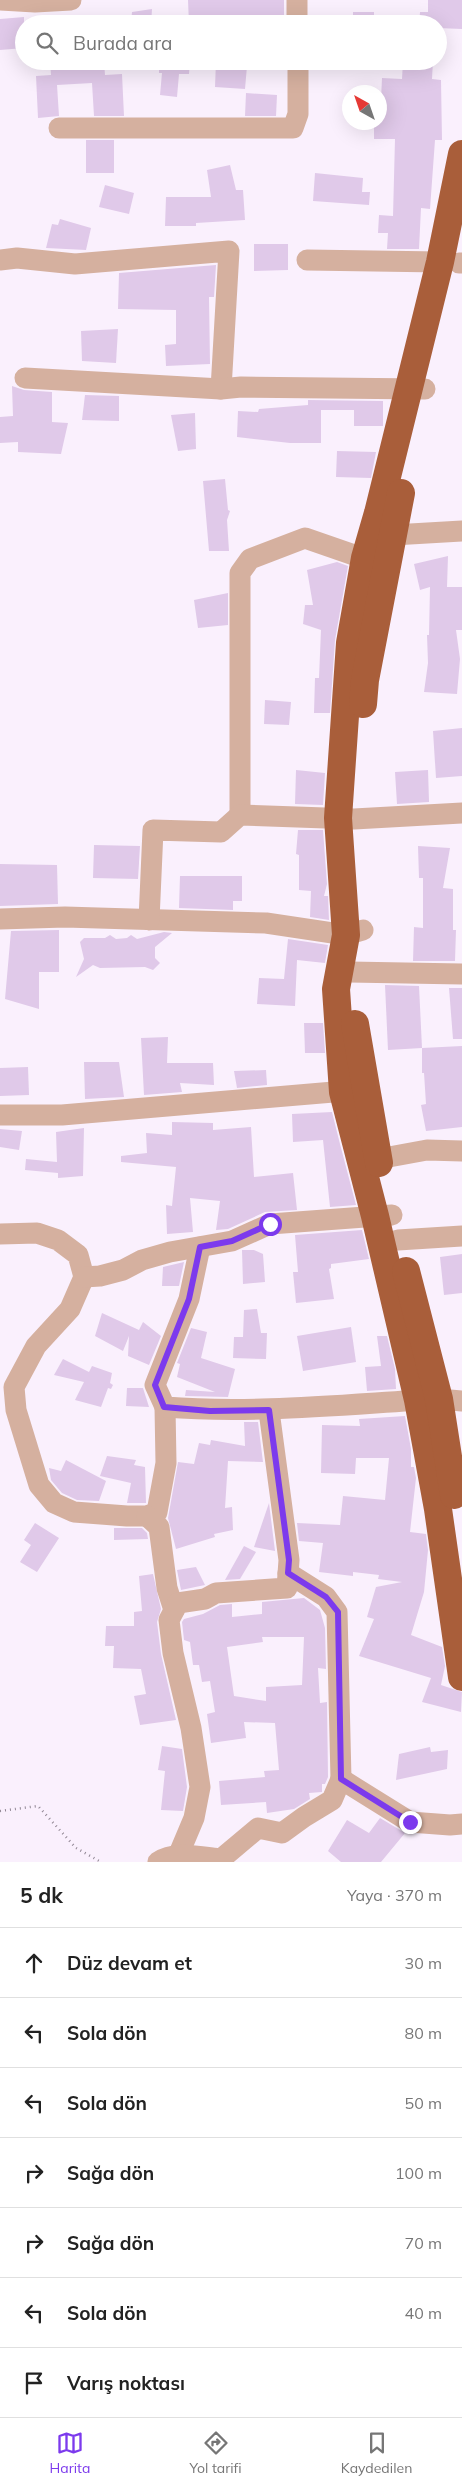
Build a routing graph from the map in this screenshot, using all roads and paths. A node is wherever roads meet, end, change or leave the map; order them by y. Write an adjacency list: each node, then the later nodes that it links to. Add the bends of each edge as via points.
1 (0, 0): 2 (street)
2 (71, 0)
3 (297, 0): 4 (street)
4 (298, 15)
5 (298, 70): 6 (street, via 298,114 293,128)
6 (58, 128)
7 (462, 154): 8 (highway)
8 (456, 259): 10 (street); 13 (highway)
9 (0, 260): 12 (street, via 17,258 75,264 229,251)
10 (308, 260)
11 (24, 378): 12 (street)
12 (221, 389): 13 (street, via 241,386)
13 (416, 389): 15 (highway); 16 (highway, via 378,513)
14 (462, 531): 15 (street)
15 (393, 535): 16 (highway)
16 (375, 562): 18 (street, via 305,538 250,559 240,573); 19 (highway, via 365,680)
17 (462, 813): 19 (street)
18 (240, 815): 19 (street); 21 (street, via 221,832 153,830)
19 (346, 818): 22 (highway)
20 (0, 919): 21 (street)
21 (149, 920): 22 (street, via 266,924)
22 (355, 933): 23 (highway); 25 (highway, via 336,989)
23 (350, 972): 24 (street); 25 (highway)
24 (462, 974)
25 (354, 1091): 26 (street, via 62,1115); 28 (highway); 29 (highway)
26 (0, 1115)
27 (462, 1151): 28 (street, via 428,1150)
28 (378, 1159): 29 (highway)
29 (389, 1223): 31 (street); 32 (street, via 270,1224 232,1241); 34 (highway)
30 (0, 1234): 33 (street, via 37,1233 58,1240 78,1255)
31 (462, 1236)
32 (200, 1247): 33 (street, via 142,1260 123,1270 100,1276); 35 (street, via 189,1299 155,1385)
33 (84, 1277): 37 (street, via 70,1309 36,1346 24,1367 14,1387 16,1410 39,1485 54,1503 74,1512)
34 (440, 1400): 36 (street); 38 (highway); 41 (highway, via 438,1509)
35 (164, 1407): 36 (street, via 210,1411); 37 (street, via 166,1463 157,1512)
36 (269, 1410): 39 (street)
37 (148, 1516): 40 (street, via 159,1526 167,1588)
38 (462, 1546)
39 (288, 1573): 40 (street, via 288,1588 216,1593 206,1599 178,1603); 42 (street, via 326,1597 338,1612)
40 (174, 1610): 45 (street, via 169,1620 171,1636 200,1787 194,1818)
41 (462, 1677)
42 (341, 1779): 44 (street, via 410,1822); 45 (street, via 332,1800 282,1833 258,1828 221,1859)
43 (0, 1811): 46 (path, via 38,1806 76,1848)
44 (462, 1824)
45 (168, 1859)
46 (101, 1862)

